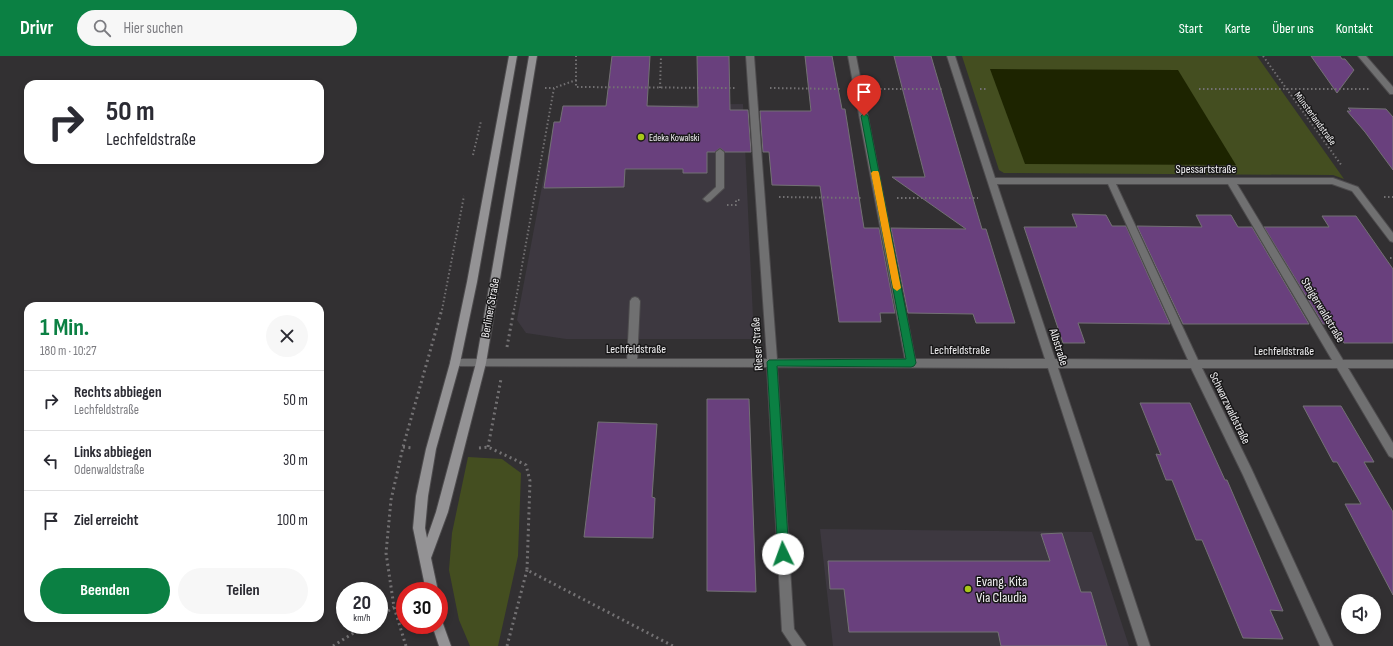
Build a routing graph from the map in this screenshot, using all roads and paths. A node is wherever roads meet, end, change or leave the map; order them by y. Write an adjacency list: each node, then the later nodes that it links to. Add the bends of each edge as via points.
1 (513, 56): 33 (street, Berliner Straße)
2 (533, 56): 34 (street, Berliner Straße)
3 (576, 56): 10 (path)
4 (661, 56): 11 (path)
5 (750, 56): 12 (street, Rieser Straße)
6 (852, 56): 36 (street)
7 (952, 56): 23 (street, Albstraße)
8 (1262, 56): 14 (path, Münsterlandstraße)
9 (1362, 56): 15 (street)
10 (576, 80): 11 (path, via 576,87); 19 (path, via 554,88)
11 (660, 88): 12 (path)
12 (752, 88): 32 (street, Rieser Straße)
13 (1199, 89): 14 (path)
14 (1287, 89): 15 (path); 24 (path, Münsterlandstraße, via 1353,182)
15 (1392, 90)
16 (482, 117): 20 (path)
17 (720, 152): 26 (street, via 720,188)
18 (538, 154): 19 (path)
19 (543, 154): 35 (path)
20 (473, 156)
21 (1110, 180): 22 (street, Spessartstraße); 23 (street, Spessartstraße); 37 (street, Schwarzwaldstraße)
22 (1231, 181): 24 (street, Spessartstraße, via 1333,181); 39 (street, Steigerwaldstraße)
23 (993, 182): 38 (street, Albstraße)
24 (1355, 189): 29 (street)
25 (464, 196): 45 (path, via 443,306 403,447 391,500 386,553)
26 (707, 199)
27 (739, 200): 28 (path, via 736,200 736,205)
28 (729, 204)
29 (1393, 239)
30 (635, 301): 31 (street)
31 (632, 362): 32 (street, Lechfeldstraße); 35 (street, Lechfeldstraße)
32 (772, 362): 36 (street, Lechfeldstraße); 54 (street, Rieser Straße, via 788,631)
33 (455, 363): 34 (street, Lechfeldstraße); 42 (street, Berliner Straße, via 431,448 422,496 419,528)
34 (481, 363): 35 (street, Lechfeldstraße); 42 (street, Berliner Straße, via 444,505)
35 (505, 363): 43 (path, via 488,447 526,465 530,481)
36 (911, 363): 38 (street, Lechfeldstraße)
37 (1194, 363): 38 (street, Lechfeldstraße); 39 (street, Lechfeldstraße); 56 (street, Schwarzwaldstraße)
38 (1051, 364): 55 (street, Albstraße)
39 (1340, 364): 40 (street, Lechfeldstraße); 41 (street, Steigerwaldstraße)
40 (1393, 364)
41 (1393, 453)
42 (426, 556): 44 (street, Berliner Straße)
43 (527, 570): 52 (path); 53 (path)
44 (430, 582)
45 (394, 607): 46 (path); 50 (path)
46 (388, 611)
47 (352, 634): 49 (path)
48 (441, 634): 51 (street)
49 (333, 646)
50 (406, 646)
51 (445, 646)
52 (507, 646)
53 (673, 646)
54 (800, 646)
55 (1144, 646)
56 (1326, 646)

